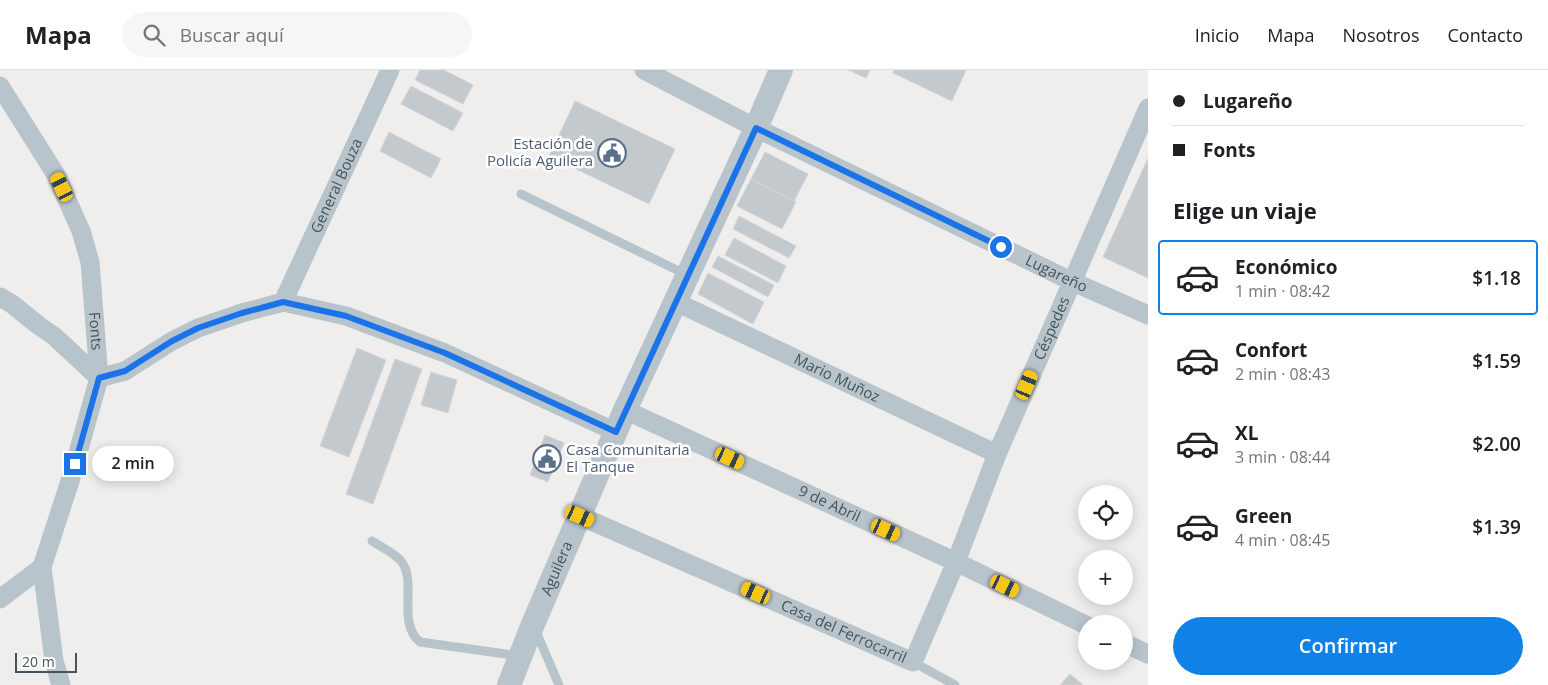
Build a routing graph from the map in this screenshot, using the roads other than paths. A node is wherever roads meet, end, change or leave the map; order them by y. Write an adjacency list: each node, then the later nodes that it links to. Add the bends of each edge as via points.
1 (390, 70): 11 (street, General Bouza)
2 (644, 70): 6 (street, Lugareño)
3 (781, 70): 6 (street, Aguilera)
4 (0, 86): 14 (street, Fonts, via 56,175 81,232 90,262)
5 (1148, 108): 9 (street, Céspedes)
6 (756, 128): 8 (street, Aguilera); 9 (street, Lugareño)
7 (521, 194): 8 (lane)
8 (688, 275): 12 (street, Aguilera)
9 (1071, 281): 13 (street, Lugareño); 17 (street, Céspedes)
10 (0, 297): 14 (street, via 54,336)
11 (283, 302): 14 (street, via 198,328 125,371); 16 (street, via 346,316 445,353)
12 (676, 302): 15 (street, Aguilera); 17 (street, Mario Muñoz)
13 (1148, 315)
14 (99, 378): 21 (street, Fonts)
15 (625, 410): 16 (street, Aguilera); 20 (street, 9 de Abril)
16 (616, 432): 18 (street, Aguilera)
17 (997, 454): 20 (street, Céspedes)
18 (580, 516): 24 (street, Aguilera); 28 (street, Casa del Ferrocarril)
19 (372, 541): 27 (lane, via 400,560 406,569 409,624 413,636 420,642)
20 (956, 562): 23 (street, 9 de Abril); 28 (street, Céspedes)
21 (42, 567): 22 (street); 29 (street, via 54,661)
22 (0, 599)
23 (1078, 621)
24 (533, 624): 27 (street, Aguilera); 31 (lane)
25 (1133, 647): 26 (street)
26 (1148, 654)
27 (521, 656): 30 (street, Aguilera)
28 (914, 662): 32 (lane)
29 (61, 685)
30 (509, 685)
31 (559, 685)
32 (955, 685)

